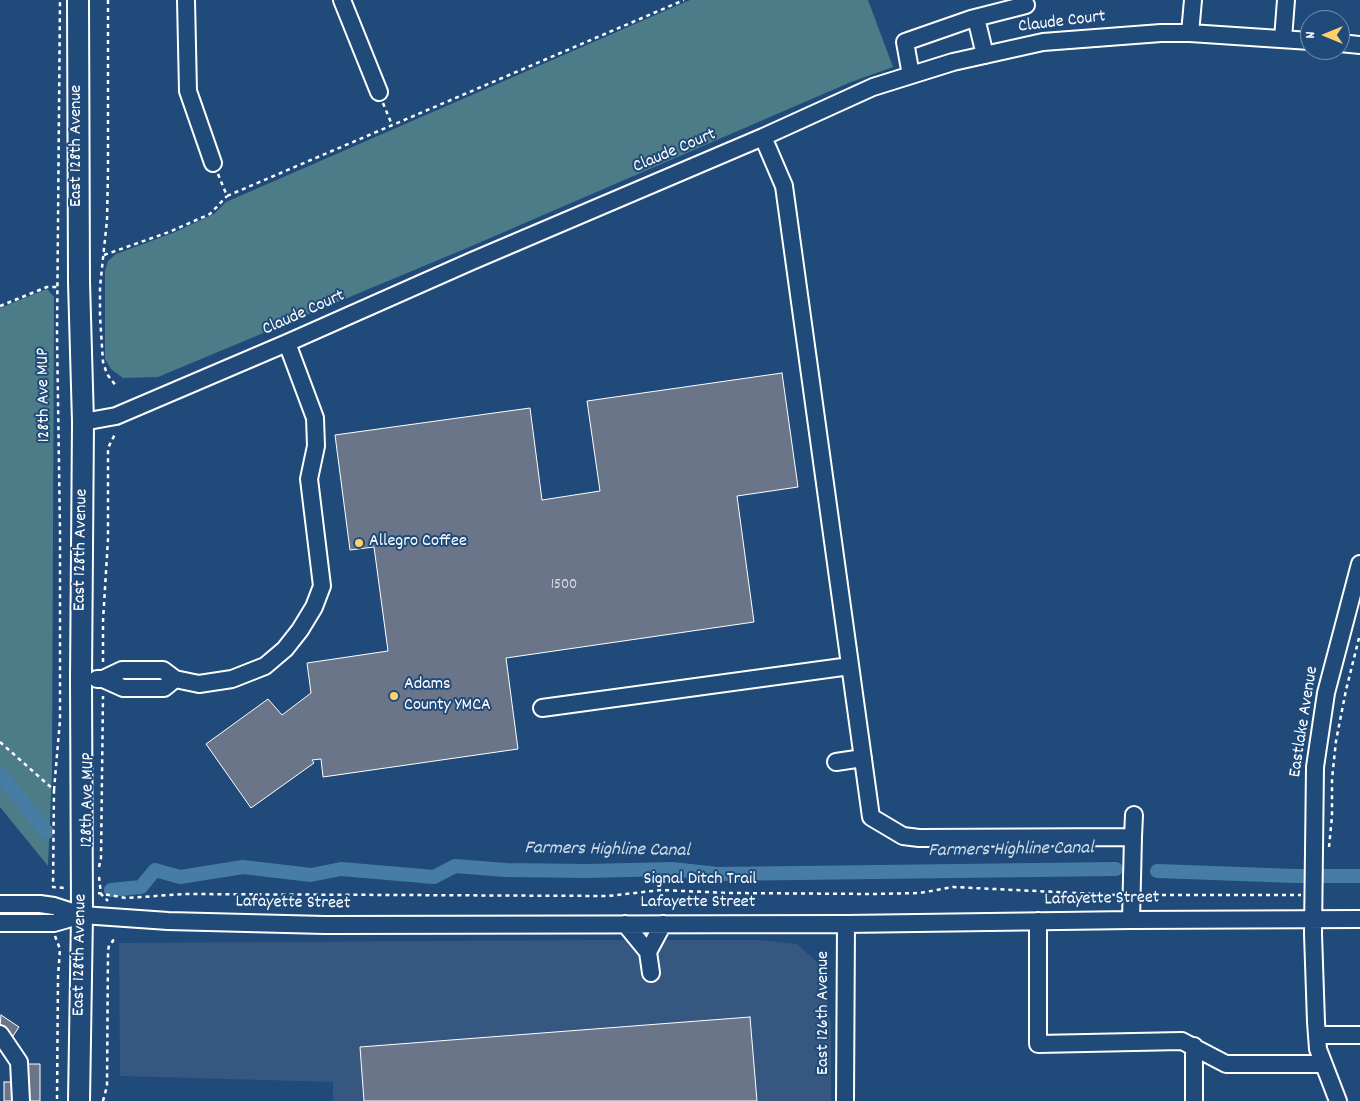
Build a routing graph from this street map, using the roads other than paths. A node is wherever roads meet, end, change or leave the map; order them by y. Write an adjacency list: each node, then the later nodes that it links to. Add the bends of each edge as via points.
1 (78, 0): 17 (main road, East 128th Avenue, via 79,272)
2 (186, 0): 15 (street, via 188,91)
3 (342, 0): 13 (street)
4 (1193, 0): 8 (street)
5 (1286, 0): 9 (street)
6 (1026, 5): 7 (street)
7 (976, 18): 11 (street); 12 (street, via 905,42)
8 (1190, 33): 9 (street, Claude Court); 11 (street, Claude Court, via 1043,42)
9 (1283, 39): 10 (street, Claude Court)
10 (1300, 40)
11 (985, 55): 12 (street, Claude Court)
12 (911, 76): 14 (street, Claude Court, via 873,87)
13 (379, 92)
14 (763, 137): 16 (street, Claude Court); 19 (street, via 784,186)
15 (213, 163)
16 (287, 343): 17 (street, Claude Court, via 116,416); 20 (street, via 315,418 316,446 310,489 322,586 300,630 285,649 264,666 232,679 199,684 175,679 164,670 122,670 103,679)
17 (84, 422): 20 (main road, East 128th Avenue)
18 (1360, 564): 28 (street, Eastlake Avenue, via 1326,693 1315,767)
19 (850, 666): 21 (street); 22 (street)
20 (81, 679): 27 (main road, East 128th Avenue)
21 (542, 708)
22 (863, 758): 23 (street); 25 (street, via 872,818 903,836)
23 (836, 762)
24 (1134, 815): 25 (street)
25 (1133, 837): 30 (street)
26 (0, 904): 27 (street, Lafayette Street, via 54,906)
27 (82, 915): 32 (street, Lafayette Street, via 54,923); 33 (street, Lafayette Street, via 325,925); 44 (main road, East 128th Avenue)
28 (1314, 919): 29 (street, Lafayette Street); 30 (street, Lafayette Street); 39 (street, Eastlake Avenue)
29 (1360, 919)
30 (1132, 920): 31 (street, Lafayette Street)
31 (1038, 921): 35 (street, Lafayette Street); 41 (street, via 1038,1044 1182,1041)
32 (0, 923)
33 (625, 924): 34 (street, Lafayette Street); 36 (street)
34 (663, 924): 35 (street, Lafayette Street); 36 (street)
35 (846, 924): 45 (street, East 126th Avenue)
36 (648, 952): 37 (street)
37 (651, 973)
38 (0, 1034): 43 (street, via 19,1062)
39 (1317, 1035): 40 (street); 42 (street, Eastlake Avenue)
40 (1360, 1035)
41 (1194, 1046): 42 (street, via 1226,1064); 46 (street)
42 (1322, 1064): 47 (street, Eastlake Avenue)
43 (21, 1101)
44 (79, 1101)
45 (845, 1101)
46 (1194, 1101)
47 (1338, 1101)

